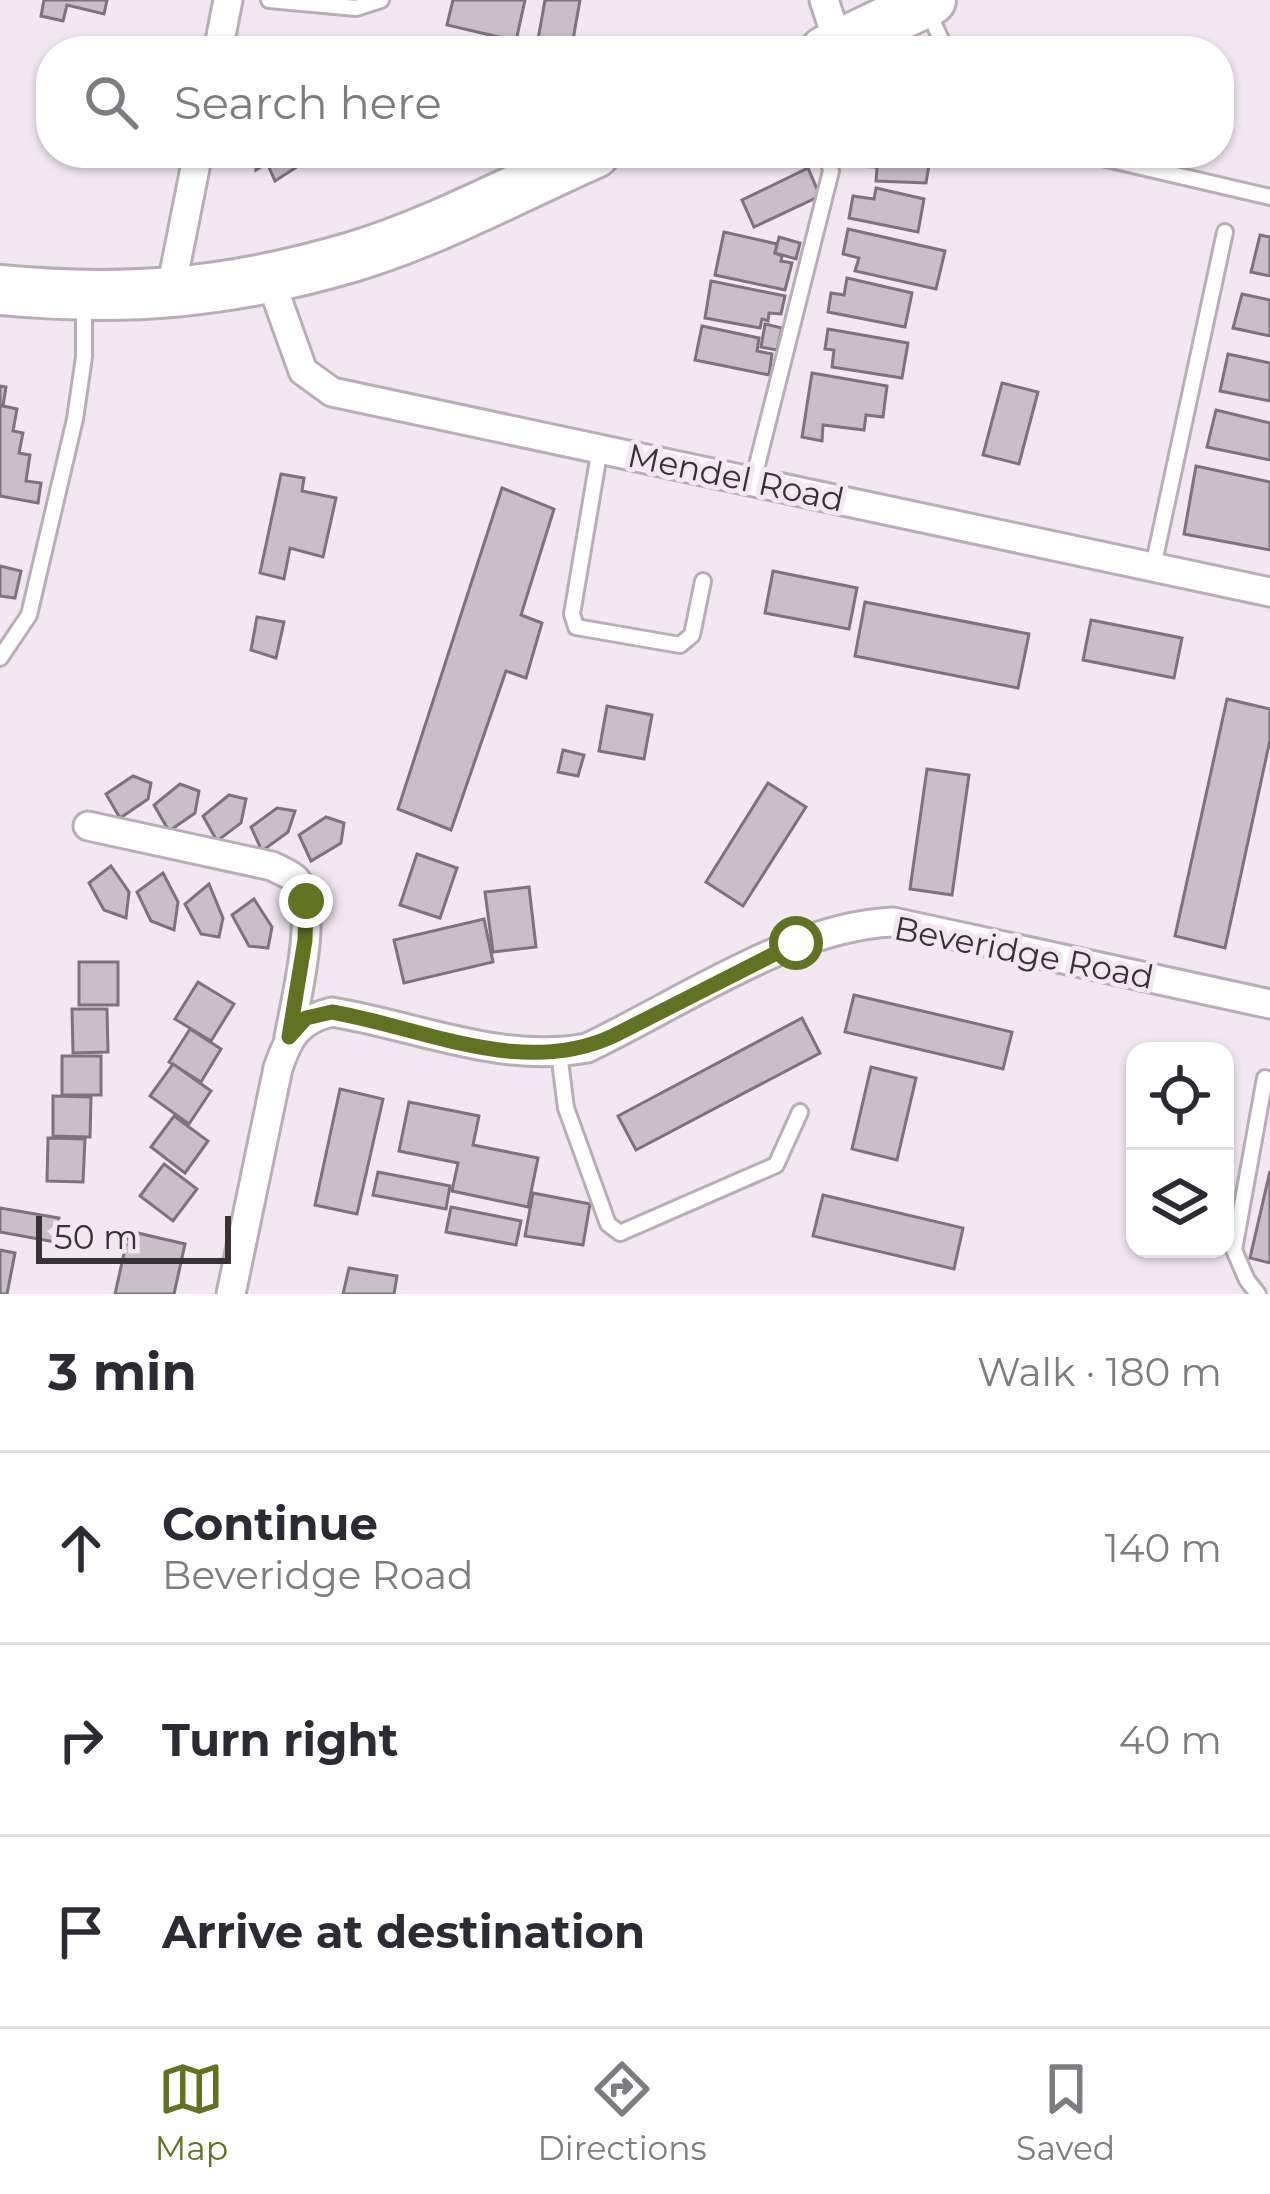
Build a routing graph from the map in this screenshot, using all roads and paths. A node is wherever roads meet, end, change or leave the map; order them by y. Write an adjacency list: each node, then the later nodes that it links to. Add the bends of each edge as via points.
1 (228, 0): 6 (street)
2 (269, 0): 3 (lane, via 356,8)
3 (382, 0)
4 (928, 2): 5 (highway); 7 (lane)
5 (829, 32)
6 (221, 36)
7 (940, 36)
8 (195, 168): 16 (street)
9 (561, 168): 14 (highway, via 356,256)
10 (830, 168): 19 (lane)
11 (1145, 168): 12 (lane)
12 (1270, 197)
13 (1225, 232): 20 (lane)
14 (270, 279): 16 (highway); 18 (street, Mendel Road, via 303,371 332,392)
15 (0, 290): 17 (highway)
16 (170, 294): 17 (highway)
17 (84, 298): 23 (lane, via 75,419 29,615)
18 (600, 448): 19 (street, Mendel Road); 21 (lane, via 576,628 680,645 692,635)
19 (753, 481): 20 (street, Mendel Road)
20 (1153, 567): 22 (street, Mendel Road)
21 (704, 580)
22 (1270, 592)
23 (0, 658)
24 (88, 826): 26 (street, via 272,866 296,879 306,901 305,940)
25 (1270, 1004): 27 (street, Beveridge Road, via 925,926 857,923 796,943 587,1048)
26 (289, 1037): 27 (street, Beveridge Road, via 306,1018 332,1012 498,1050); 30 (street)
27 (560, 1053): 29 (lane, via 566,1108 608,1224 620,1233 776,1165)
28 (1265, 1078): 31 (lane, via 1234,1250)
29 (800, 1112)
30 (231, 1294)
31 (1258, 1294)

